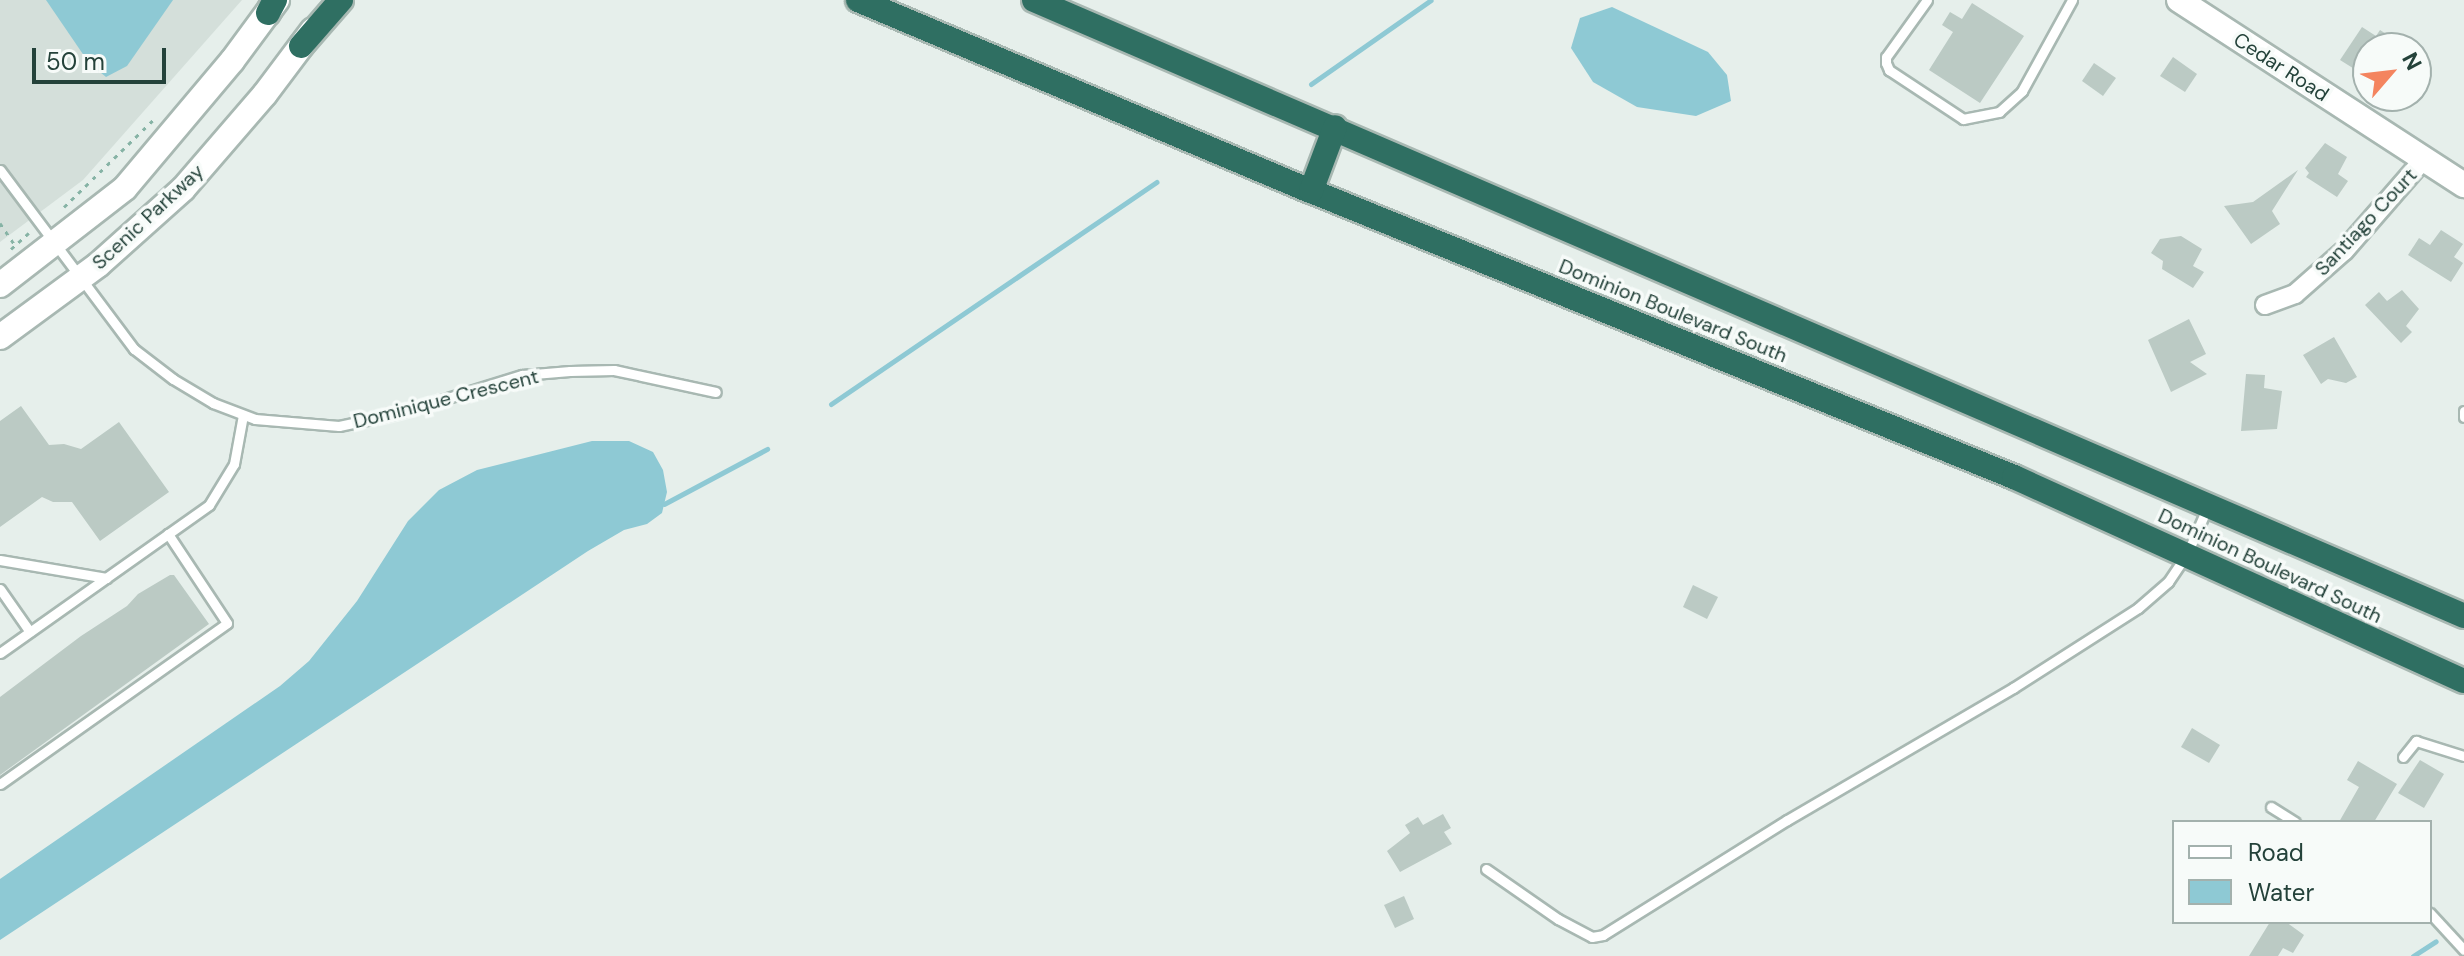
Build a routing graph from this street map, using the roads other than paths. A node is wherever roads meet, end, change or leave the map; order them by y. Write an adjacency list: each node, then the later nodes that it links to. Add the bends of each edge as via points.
1 (334, 0): 9 (street, Scenic Parkway)
2 (341, 0): 9 (highway)
3 (858, 0): 14 (highway, Dominion Boulevard South)
4 (1034, 0): 10 (highway, Dominion Boulevard South)
5 (1927, 0): 7 (lane, via 1886,63 1963,119 1999,112 2022,91)
6 (2179, 0): 11 (street, Cedar Road)
7 (2068, 2)
8 (273, 4): 15 (street, Scenic Parkway, via 125,188)
9 (301, 46): 16 (street, Scenic Parkway, via 183,189)
10 (1335, 127): 14 (highway); 22 (highway, Dominion Boulevard South)
11 (2424, 159): 13 (street, Cedar Road); 18 (street, Santiago Court, via 2344,251 2295,294)
12 (0, 170): 15 (lane, Dominique Crescent)
13 (2464, 185)
14 (1311, 191): 24 (highway, Dominion Boulevard South, via 1796,386)
15 (46, 235): 16 (lane, Dominique Crescent); 17 (street, Scenic Parkway)
16 (80, 278): 19 (street, Scenic Parkway); 21 (lane, Dominique Crescent, via 134,349 173,379)
17 (0, 285)
18 (2265, 305)
19 (0, 337)
20 (716, 392): 21 (lane, Dominique Crescent, via 614,370 570,371 522,375 339,426)
21 (243, 415): 23 (lane, via 234,464 221,486 209,505)
22 (2208, 506): 24 (lane); 28 (highway, Dominion Boulevard South)
23 (168, 534): 26 (lane); 34 (lane, via 227,623)
24 (2187, 554): 31 (highway, Dominion Boulevard South); 37 (lane, via 2168,582 2138,608 1603,935 1592,937 1558,919)
25 (0, 560): 26 (lane)
26 (106, 578): 29 (lane)
27 (0, 589): 29 (lane)
28 (2464, 616)
29 (30, 632): 30 (lane)
30 (0, 653)
31 (2464, 681)
32 (2464, 756): 33 (lane, via 2416,741)
33 (2403, 757)
34 (0, 784)
35 (2271, 807): 36 (lane)
36 (2292, 820)
37 (1486, 869)
38 (2432, 915): 39 (lane)
39 (2464, 950)

